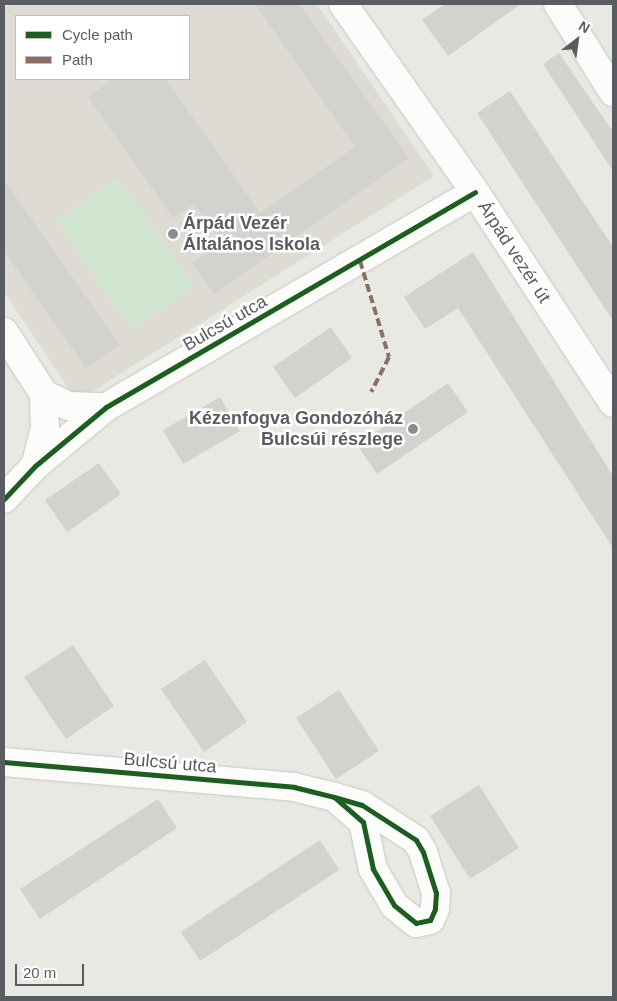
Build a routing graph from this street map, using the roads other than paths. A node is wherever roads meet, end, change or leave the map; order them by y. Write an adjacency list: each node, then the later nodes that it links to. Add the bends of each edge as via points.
1 (343, 4): 4 (street, Árpád vezér út)
2 (558, 4): 3 (street)
3 (613, 92)
4 (475, 192): 7 (street, Árpád vezér út); 8 (street, Bulcsú utca)
5 (4, 332): 6 (street)
6 (44, 394): 8 (street, via 69,406); 9 (street, via 45,428)
7 (613, 404)
8 (106, 406): 9 (street, Bulcsú utca)
9 (35, 466): 10 (street, Bulcsú utca)
10 (4, 499)
11 (4, 762): 12 (street, Bulcsú utca, via 294,788)
12 (334, 797): 12 (street, Bulcsú utca, via 362,805 416,840 430,864 436,893 435,910 425,923 416,923 394,905 373,869 363,822)

